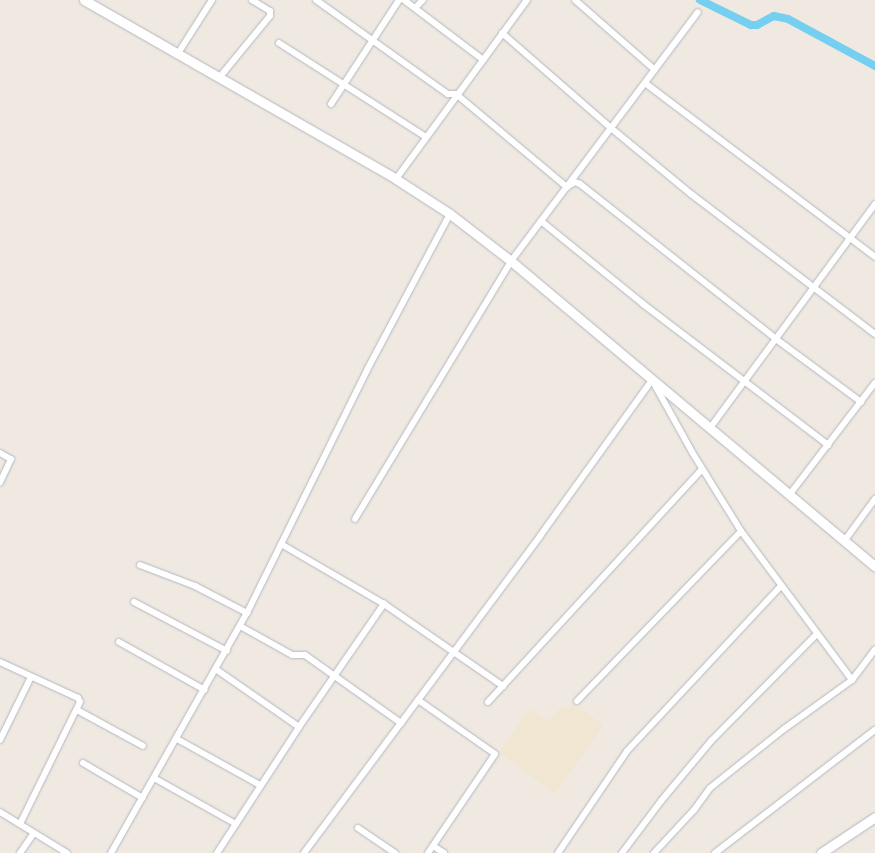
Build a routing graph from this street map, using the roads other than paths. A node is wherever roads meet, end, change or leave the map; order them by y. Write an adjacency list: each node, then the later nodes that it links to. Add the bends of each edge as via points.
1 (84, 0): 15 (street)
2 (212, 0): 15 (street)
3 (252, 0): 18 (street, via 270,11 270,16)
4 (316, 0): 13 (street)
5 (400, 0): 13 (street)
6 (404, 0): 10 (street)
7 (423, 0): 10 (street)
8 (527, 0): 12 (street)
9 (575, 0): 17 (street)
10 (414, 8): 16 (street)
11 (698, 12): 17 (street)
12 (502, 32): 16 (street); 23 (street)
13 (373, 41): 20 (street); 21 (street, via 448,94)
14 (279, 43): 20 (street)
15 (177, 55): 18 (street)
16 (482, 59): 21 (street)
17 (655, 70): 19 (street)
18 (219, 78): 25 (street)
19 (645, 83): 23 (street); 30 (street)
20 (345, 84): 22 (street); 24 (street)
21 (456, 94): 24 (street); 26 (street)
22 (331, 104)
23 (611, 128): 26 (street); 33 (street, via 691,194)
24 (426, 137): 25 (street)
25 (396, 179): 28 (street)
26 (567, 187): 29 (street); 35 (street, via 575,182 580,184)
27 (875, 204): 30 (street)
28 (450, 214): 32 (street); 50 (street, via 367,370)
29 (541, 221): 32 (street); 37 (street)
30 (850, 238): 31 (street); 33 (street)
31 (875, 257)
32 (511, 261): 36 (street); 47 (street)
33 (814, 287): 34 (street); 35 (street)
34 (875, 334)
35 (776, 339): 37 (street); 39 (street)
36 (652, 380): 40 (street); 43 (street); 62 (street)
37 (744, 382): 40 (street); 41 (street)
38 (875, 383): 39 (street)
39 (861, 402): 41 (street)
40 (710, 428): 45 (street)
41 (828, 445): 45 (street)
42 (0, 454): 44 (street, via 12,459)
43 (702, 468): 48 (street); 68 (street)
44 (0, 483)
45 (790, 494): 49 (street)
46 (875, 499): 49 (street)
47 (355, 519)
48 (741, 531): 53 (street); 71 (street)
49 (844, 540): 52 (street)
50 (281, 544): 55 (street); 56 (street)
51 (140, 565): 56 (street, via 195,586)
52 (875, 566)
53 (781, 586): 58 (street); 99 (street, via 627,751)
54 (134, 602): 60 (street)
55 (384, 604): 62 (street); 66 (street)
56 (247, 613): 57 (street)
57 (240, 626): 60 (street); 66 (street, via 292,655 305,655)
58 (817, 634): 67 (street); 100 (street, via 711,741)
59 (119, 642): 69 (street)
60 (227, 650): 64 (street)
61 (875, 650): 67 (street)
62 (453, 651): 68 (street); 70 (street)
63 (0, 662): 65 (street)
64 (216, 670): 69 (street); 75 (street)
65 (31, 676): 73 (street, via 80,700); 78 (street)
66 (335, 676): 74 (street); 75 (street)
67 (852, 680): 101 (street, via 717,781)
68 (503, 686): 72 (street)
69 (205, 690): 77 (street)
70 (418, 700): 74 (street); 90 (street, via 495,754)
71 (577, 701)
72 (488, 702)
73 (77, 710): 79 (street); 86 (street)
74 (401, 723): 95 (street)
75 (299, 727): 82 (street)
76 (875, 730): 102 (street)
77 (177, 738): 81 (street); 82 (street)
78 (0, 740)
79 (143, 746)
80 (83, 763): 83 (street)
81 (154, 778): 83 (street); 87 (street)
82 (260, 785): 87 (street)
83 (143, 798): 93 (street)
84 (0, 812): 86 (street)
85 (875, 817): 103 (street)
86 (20, 824): 89 (street)
87 (236, 824): 94 (street)
88 (358, 828): 96 (street)
89 (34, 833): 91 (street); 92 (street)
90 (433, 846): 97 (street); 98 (street)
91 (20, 853)
92 (67, 853)
93 (110, 853)
94 (217, 853)
95 (304, 853)
96 (396, 853)
97 (428, 853)
98 (444, 853)
99 (558, 853)
100 (622, 853)
101 (654, 853)
102 (715, 853)
103 (821, 853)

